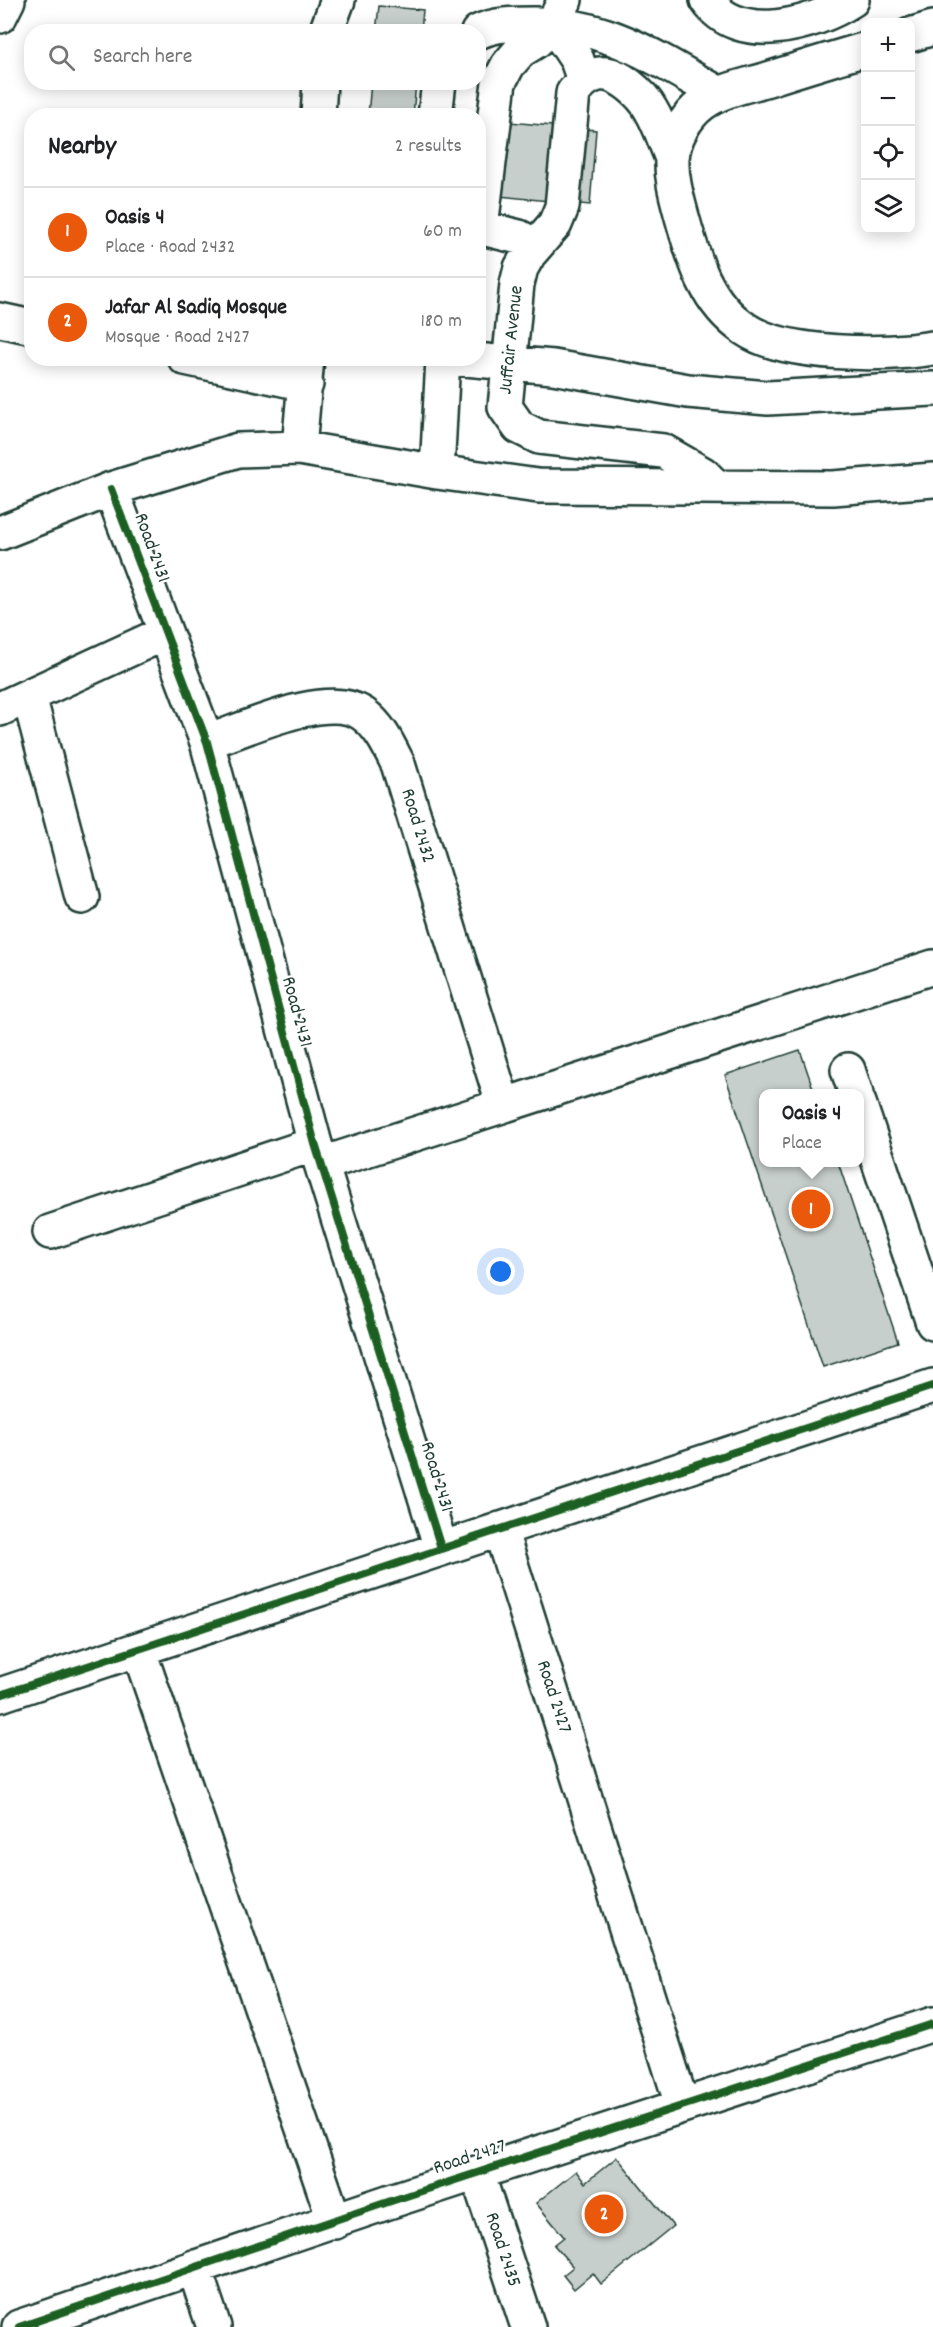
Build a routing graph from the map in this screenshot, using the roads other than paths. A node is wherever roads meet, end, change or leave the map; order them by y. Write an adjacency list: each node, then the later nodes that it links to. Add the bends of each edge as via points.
1 (8, 0): 6 (street)
2 (338, 0): 7 (street)
3 (707, 0): 4 (street, via 714,12 735,22 761,27 813,20)
4 (852, 0)
5 (559, 12): 9 (street); 12 (street); 15 (street, via 620,39); 19 (street, via 536,41 508,64 499,82)
6 (0, 16)
7 (329, 24)
8 (933, 28): 10 (street)
9 (486, 30)
10 (915, 33)
11 (861, 51): 15 (street)
12 (584, 80): 18 (street, via 600,74 612,77 644,98); 21 (street, Juffair Avenue, via 573,93 570,109 562,207 555,224)
13 (320, 90): 16 (street)
14 (439, 90): 17 (street)
15 (720, 94): 18 (street, via 687,119)
16 (318, 108)
17 (436, 108)
18 (672, 158): 24 (street, via 677,199 701,277 713,297 747,331 806,348 835,351)
19 (486, 181)
20 (486, 229): 21 (street)
21 (536, 246): 26 (street, Juffair Avenue, via 521,268 517,284)
22 (0, 320): 23 (street)
23 (24, 325)
24 (933, 348)
25 (486, 360): 26 (street)
26 (509, 362): 30 (street, via 688,391 758,397); 34 (street, Juffair Avenue, via 505,407 519,427 539,437 663,451 703,474)
27 (260, 366): 29 (street)
28 (443, 366): 32 (street)
29 (307, 371): 31 (street)
30 (933, 389)
31 (299, 448): 32 (street); 35 (street, via 238,450)
32 (437, 472): 34 (street, via 538,486)
33 (933, 480): 34 (street, via 833,488)
34 (716, 488)
35 (111, 489): 36 (street); 37 (street, Road 2431)
36 (0, 533)
37 (165, 633): 38 (street); 39 (street, Road 2431)
38 (15, 703): 40 (street)
39 (207, 742): 42 (street, Road 2432, via 309,708 329,706 348,707 375,726 398,764); 44 (street, Road 2431)
40 (82, 897)
41 (933, 967): 42 (street)
42 (502, 1104): 44 (street)
43 (864, 1118): 46 (street)
44 (318, 1154): 45 (street); 49 (street, Road 2431)
45 (50, 1232)
46 (933, 1323)
47 (933, 1386): 48 (street)
48 (500, 1529): 49 (street); 53 (street, Road 2427)
49 (441, 1548): 50 (street)
50 (140, 1651): 51 (street); 55 (street)
51 (0, 1695)
52 (933, 2024): 53 (street, Road 2427)
53 (682, 2105): 54 (street, Road 2427)
54 (477, 2173): 55 (street, Road 2427); 59 (street, Road 2435)
55 (335, 2222): 56 (street, Road 2427)
56 (194, 2267): 57 (street, Road 2427); 58 (street)
57 (19, 2327)
58 (214, 2327)
59 (528, 2327)

